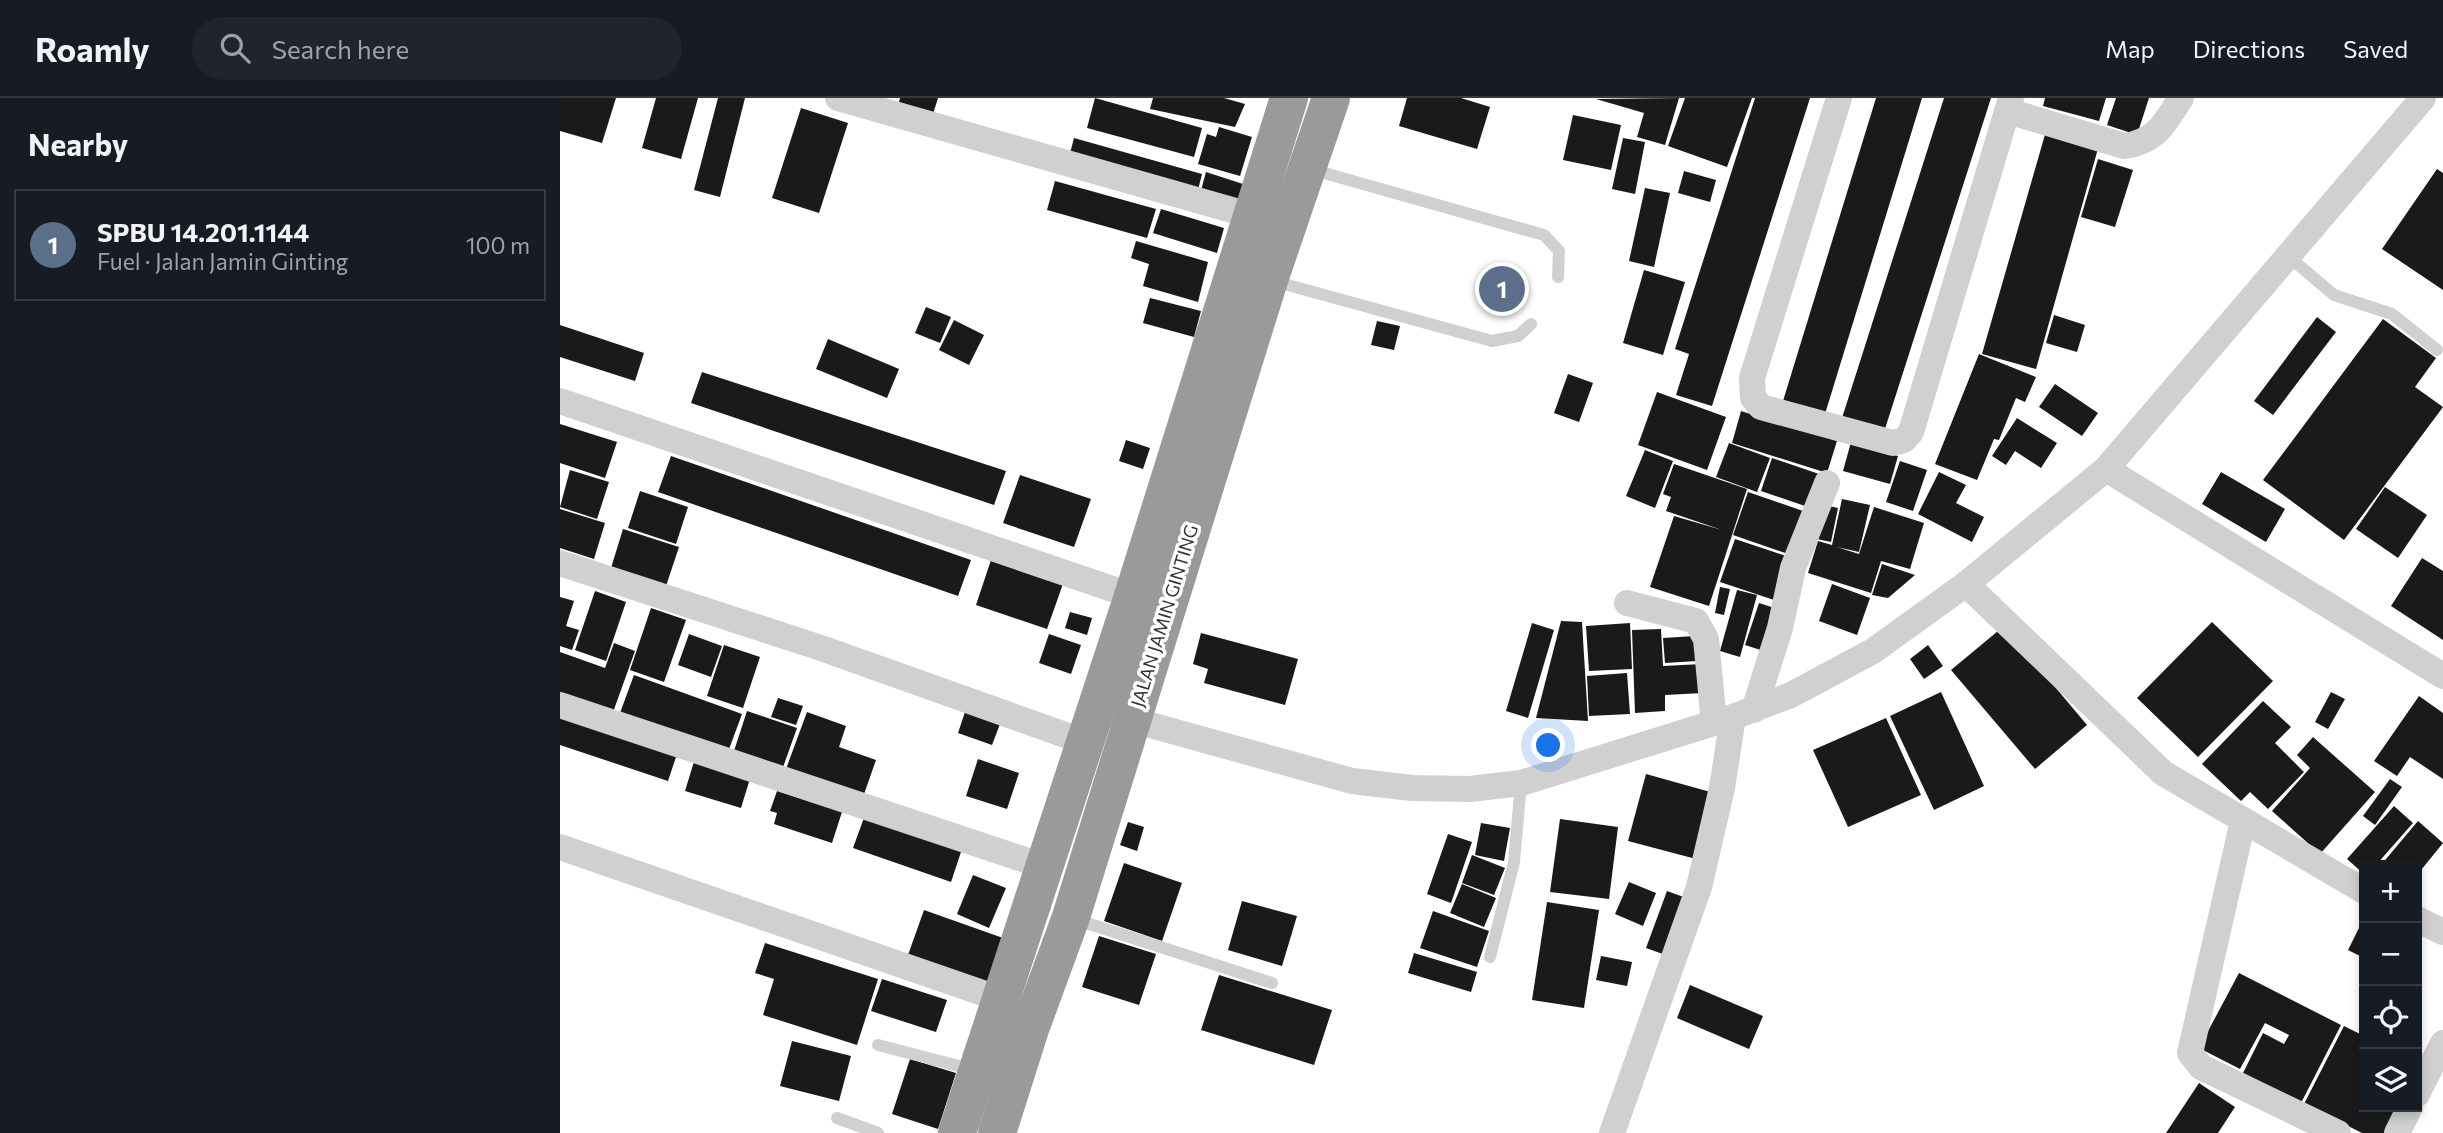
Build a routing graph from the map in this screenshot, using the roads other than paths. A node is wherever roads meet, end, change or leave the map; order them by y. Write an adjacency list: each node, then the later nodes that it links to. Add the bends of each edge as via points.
1 (838, 98): 9 (street)
2 (1289, 98): 9 (highway, JALAN JAMIN GINTING)
3 (1331, 98): 8 (highway, JALAN JAMIN GINTING)
4 (1839, 98): 7 (street, via 1751,391 1761,407 1893,443 1911,432)
5 (2181, 98): 7 (street, via 2163,127 2142,144 2124,146)
6 (2423, 98): 10 (street)
7 (2010, 104)
8 (1306, 168): 11 (lane, via 1537,232 1559,251); 12 (highway, JALAN JAMIN GINTING)
9 (1253, 216): 20 (highway, JALAN JAMIN GINTING)
10 (2287, 255): 14 (lane, via 2334,295 2392,314); 16 (street)
11 (1558, 277)
12 (1269, 280): 13 (lane, via 1492,341 1518,336); 25 (highway, JALAN JAMIN GINTING)
13 (1531, 324)
14 (2437, 350)
15 (560, 401): 20 (street)
16 (2106, 469): 19 (street); 22 (street)
17 (1827, 484): 24 (street, via 1793,568 1783,617)
18 (560, 563): 26 (street, via 821,648)
19 (1966, 584): 24 (street, via 1873,651 1791,695); 29 (street, via 2163,773)
20 (1133, 596): 26 (highway, JALAN JAMIN GINTING)
21 (1626, 603): 24 (street, via 1696,621)
22 (2443, 676)
23 (560, 705): 31 (street)
24 (1734, 716): 28 (street); 48 (street, via 1699,887)
25 (1133, 720): 26 (street); 27 (highway, JALAN JAMIN GINTING); 28 (street, via 1352,781 1470,789)
26 (1090, 725): 27 (highway); 31 (highway, JALAN JAMIN GINTING)
27 (1120, 758): 33 (highway, JALAN JAMIN GINTING)
28 (1521, 783): 36 (lane, via 1514,862)
29 (2243, 821): 32 (street); 49 (street, via 2190,1053 2201,1068)
30 (560, 847): 38 (street)
31 (1043, 866): 38 (highway, JALAN JAMIN GINTING)
32 (2359, 888)
33 (1071, 917): 37 (lane); 47 (highway, JALAN JAMIN GINTING)
34 (2422, 922): 35 (street)
35 (2443, 932)
36 (1490, 957)
37 (1272, 983)
38 (1000, 999): 41 (highway, JALAN JAMIN GINTING)
39 (2443, 1043): 42 (street)
40 (878, 1045): 41 (lane)
41 (978, 1071): 46 (highway, JALAN JAMIN GINTING)
42 (2422, 1084)
43 (2408, 1112): 50 (street)
44 (837, 1118): 45 (lane)
45 (878, 1133)
46 (957, 1133)
47 (997, 1133)
48 (1612, 1133)
49 (2338, 1133)
50 (2397, 1133)

